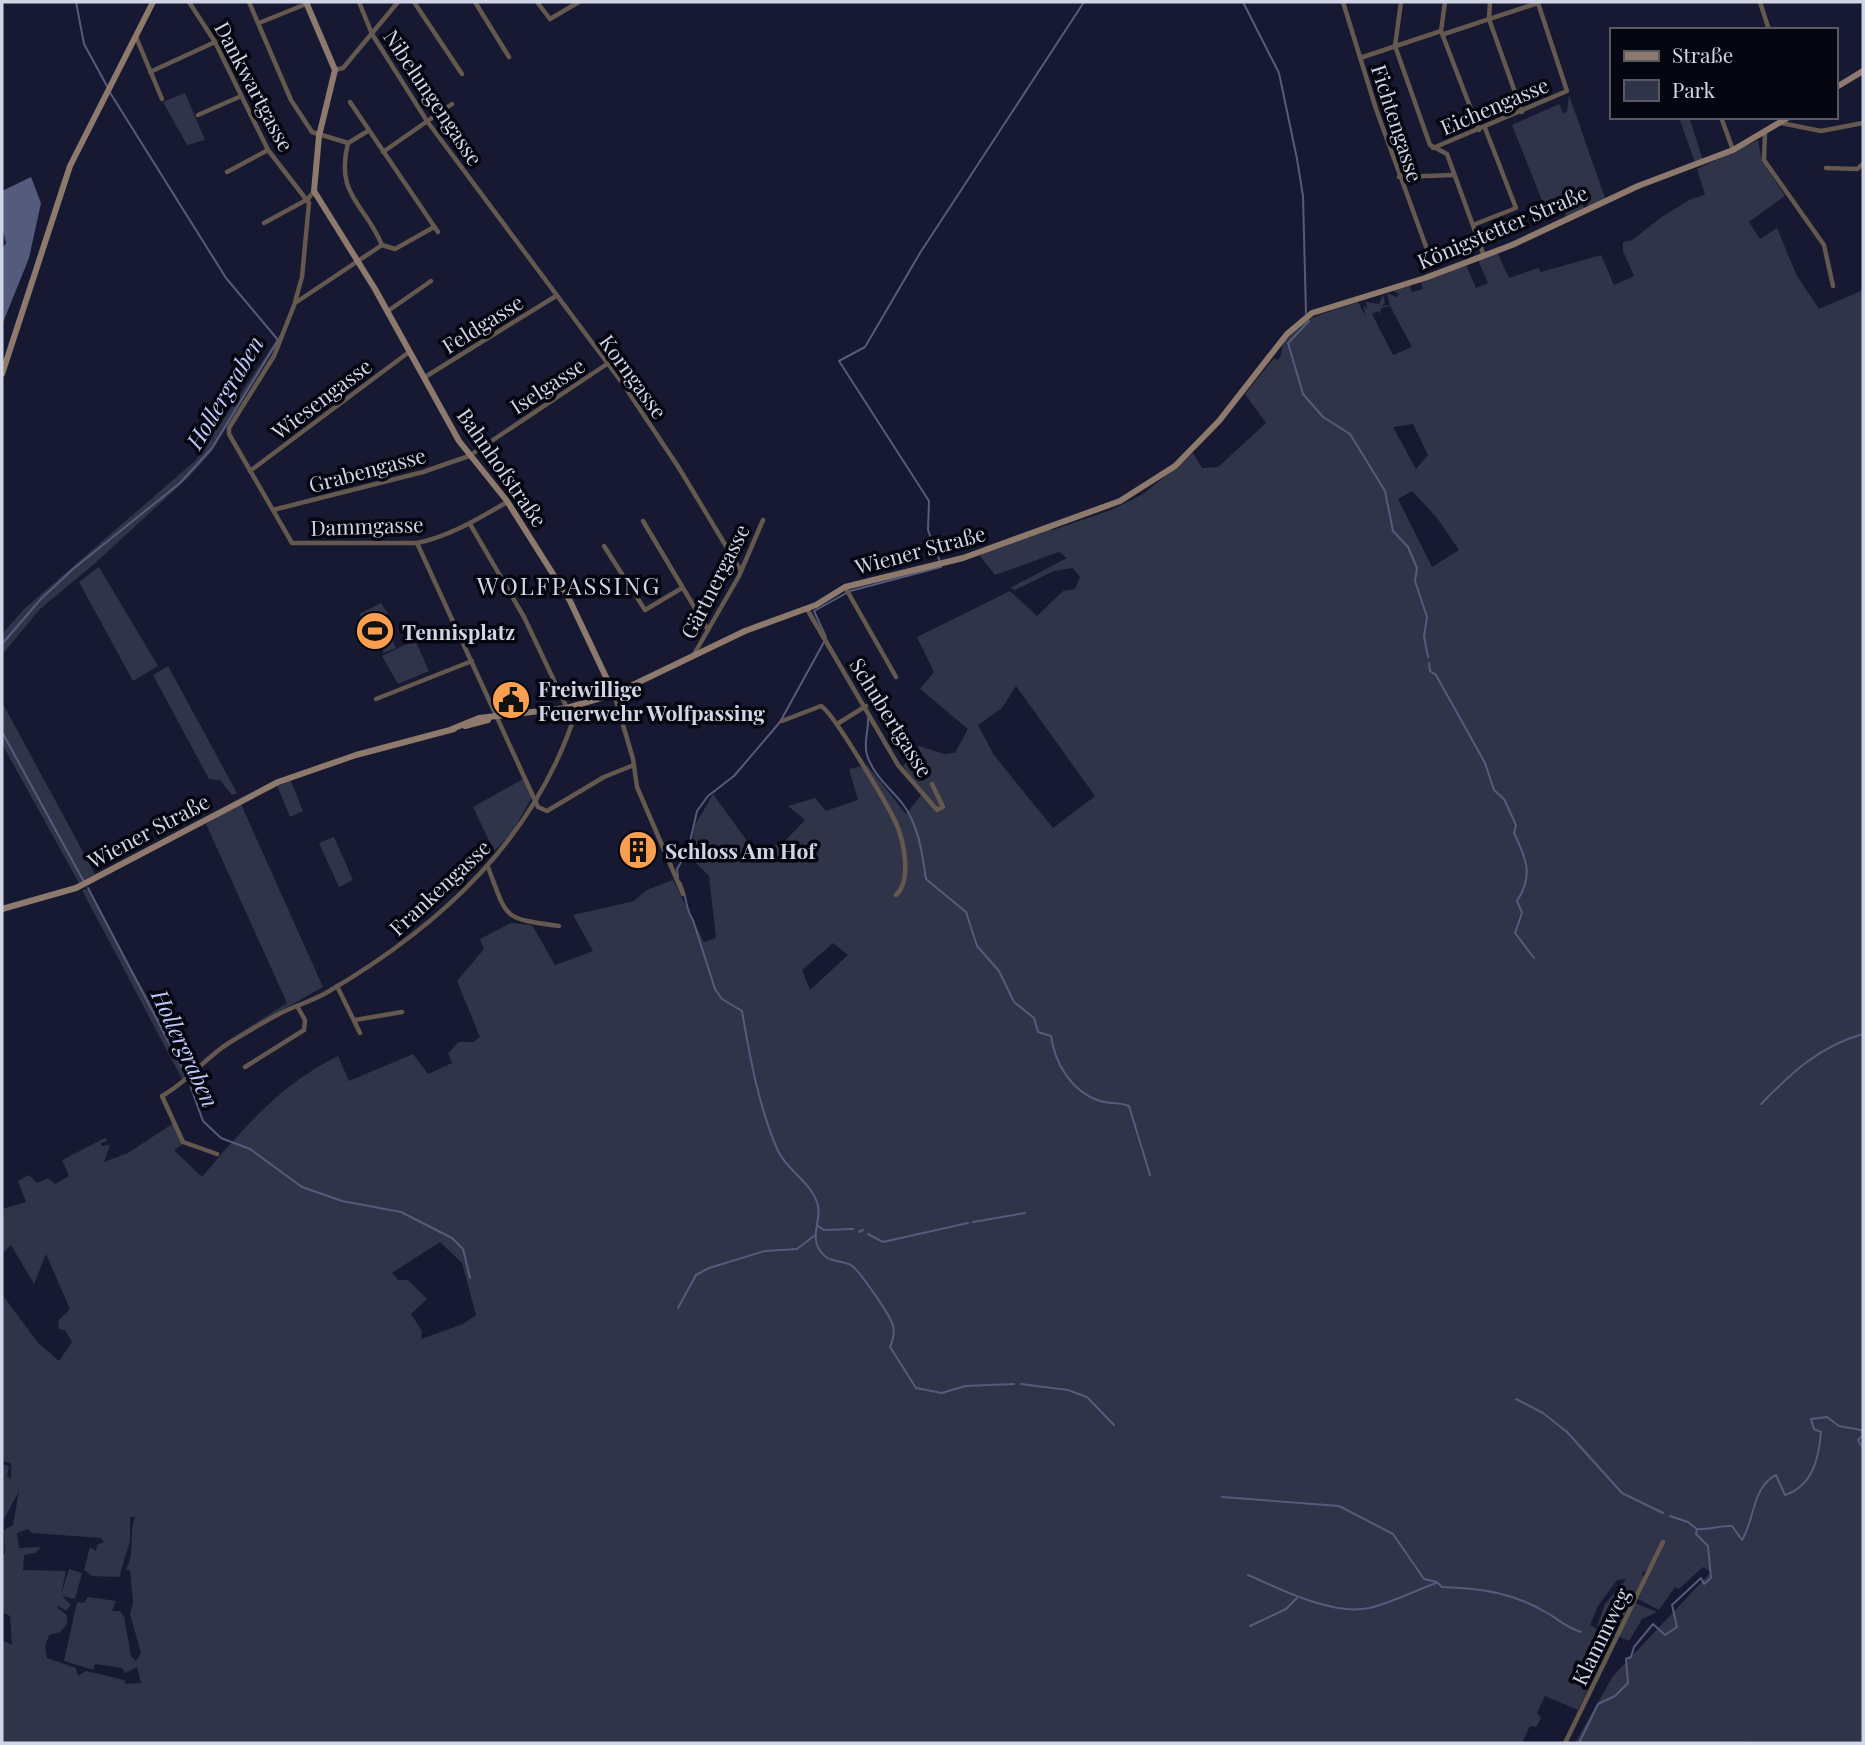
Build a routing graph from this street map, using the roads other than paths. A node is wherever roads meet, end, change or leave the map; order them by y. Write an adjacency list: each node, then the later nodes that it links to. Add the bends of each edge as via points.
1 (153, 2): 22 (main road)
2 (189, 2): 23 (street, Dankwartgasse)
3 (249, 2): 18 (street)
4 (359, 2): 21 (street, Nibelungengasse)
5 (398, 2): 21 (street)
6 (414, 2): 30 (street)
7 (475, 2): 25 (street)
8 (537, 2): 9 (street, via 547,18 554,19)
9 (579, 2)
10 (1343, 2): 26 (street, Fichtengasse)
11 (1401, 2): 24 (street)
12 (1445, 2): 20 (street)
13 (1490, 2): 17 (street)
14 (1536, 2): 17 (street); 36 (street, Eichengasse, via 1567,91)
15 (1760, 2): 19 (street)
16 (306, 3): 18 (street); 27 (main road)
17 (1489, 19): 20 (street); 36 (street)
18 (259, 23): 46 (street, via 291,100 303,121)
19 (1768, 28)
20 (1442, 33): 24 (street); 43 (street)
21 (372, 34): 27 (street, via 343,68); 40 (street, Nibelungengasse)
22 (136, 37): 29 (street); 75 (main road, via 70,166)
23 (215, 42): 29 (street); 32 (street, Dankwartgasse)
24 (1395, 46): 26 (street); 48 (street)
25 (509, 57)
26 (1360, 58): 56 (street, Fichtengasse)
27 (335, 70): 46 (main road)
28 (1863, 71): 31 (main road)
29 (150, 72): 33 (street)
30 (462, 74)
31 (1837, 87)
32 (239, 97): 37 (street); 49 (street, Dankwartgasse)
33 (162, 99)
34 (350, 102): 44 (street)
35 (452, 104): 40 (street)
36 (1522, 112): 43 (street, Eichengasse)
37 (198, 115)
38 (1722, 119): 50 (street)
39 (1786, 119): 41 (main road, Königstetter Straße)
40 (427, 121): 51 (street); 59 (street, Nibelungengasse)
41 (1781, 122): 42 (street, via 1821,131); 45 (main road, Königstetter Straße)
42 (1863, 123)
43 (1482, 129): 48 (street, Eichengasse); 61 (street, via 1516,208)
44 (368, 131): 47 (street); 51 (street)
45 (1765, 132): 50 (main road, Königstetter Straße); 69 (street, via 1764,160 1824,246)
46 (319, 135): 47 (street); 57 (main road)
47 (348, 144): 64 (street, via 342,169 345,182)
48 (1433, 148): 55 (street, via 1447,154)
49 (268, 150): 54 (street); 58 (street, Dankwartgasse)
50 (1733, 150): 66 (main road, Königstetter Straße, via 1638,186)
51 (383, 152): 62 (street)
52 (1863, 164): 53 (street, via 1857,169)
53 (1826, 168)
54 (227, 172)
55 (1454, 174): 56 (street); 61 (street)
56 (1399, 177): 65 (street, Fichtengasse)
57 (314, 191): 58 (street); 67 (main road, Bahnhofstraße)
58 (307, 199): 60 (street); 71 (street, via 302,277)
59 (490, 206): 70 (street, Korngasse)
60 (264, 223)
61 (1473, 225): 66 (street)
62 (435, 227): 63 (street); 64 (street, via 395,249)
63 (438, 232)
64 (382, 245): 67 (street)
65 (1427, 252)
66 (1485, 256): 77 (main road, Königstetter Straße, via 1312,313 1287,334)
67 (357, 261): 71 (street); 72 (main road, Bahnhofstraße)
68 (431, 281): 72 (street)
69 (1833, 286)
70 (556, 296): 74 (street, Korngasse); 76 (street, Feldgasse)
71 (295, 303): 79 (street, Dammgasse, via 274,356 229,428)
72 (388, 311): 73 (main road, Bahnhofstraße)
73 (410, 351): 76 (main road, Bahnhofstraße); 79 (street, Wiesengasse)
74 (607, 364): 78 (street, Iselgasse); 87 (street, Korngasse, via 679,468)
75 (2, 374)
76 (425, 377): 78 (main road, Bahnhofstraße)
77 (1247, 386): 89 (main road, Wiener Straße, via 1175,466 1115,503 941,564)
78 (469, 456): 80 (main road, Bahnhofstraße); 81 (street, Grabengasse)
79 (250, 471): 81 (street, Dammgasse)
80 (507, 502): 84 (street, Dammgasse); 95 (main road, Bahnhofstraße, via 570,601)
81 (273, 510): 85 (street, Dammgasse, via 292,543)
82 (764, 520): 87 (street, Gärtnergasse)
83 (643, 521): 88 (street)
84 (470, 524): 85 (street, Dammgasse); 99 (street, via 524,617)
85 (417, 542): 93 (street)
86 (604, 546): 88 (street, via 645,610)
87 (741, 571): 91 (street, Gärtnergasse)
88 (682, 588): 91 (street)
89 (847, 590): 90 (main road, Wiener Straße); 94 (street)
90 (807, 609): 92 (main road, Wiener Straße, via 745,631); 98 (street, Schubertgasse)
91 (708, 630): 92 (street, Gärtnergasse)
92 (693, 657): 95 (main road, Wiener Straße)
93 (472, 661): 96 (street); 100 (street)
94 (896, 677)
95 (614, 694): 97 (main road, Wiener Straße); 103 (street)
96 (376, 699)
97 (578, 705): 99 (main road, Wiener Straße); 105 (street, Frankengasse)
98 (864, 707): 102 (street); 104 (street, Schubertgasse, via 898,765 937,810 943,802)
99 (567, 708): 100 (main road, Wiener Straße)
100 (496, 716): 105 (street); 109 (main road, Wiener Straße, via 306,771 244,797 76,888)
101 (782, 721): 102 (street, via 821,706)
102 (837, 724): 108 (street, via 896,823 906,878)
103 (634, 765): 105 (street, via 547,811); 107 (street, via 637,787)
104 (932, 784)
105 (536, 801): 106 (street, Frankengasse)
106 (488, 867): 110 (street, via 507,914); 111 (street, Frankengasse, via 409,940)
107 (683, 894)
108 (896, 895)
109 (2, 909)
110 (559, 926)
111 (337, 986): 112 (street, Frankengasse); 114 (street)
112 (297, 1006): 116 (street, via 305,1020 304,1030); 117 (street, Frankengasse, via 212,1053 188,1079 162,1096 183,1142)
113 (402, 1012): 114 (street)
114 (355, 1020): 115 (street)
115 (360, 1033)
116 (246, 1067)
117 (217, 1154)
118 (1663, 1542): 119 (street, Klammweg)
119 (1565, 1743)

